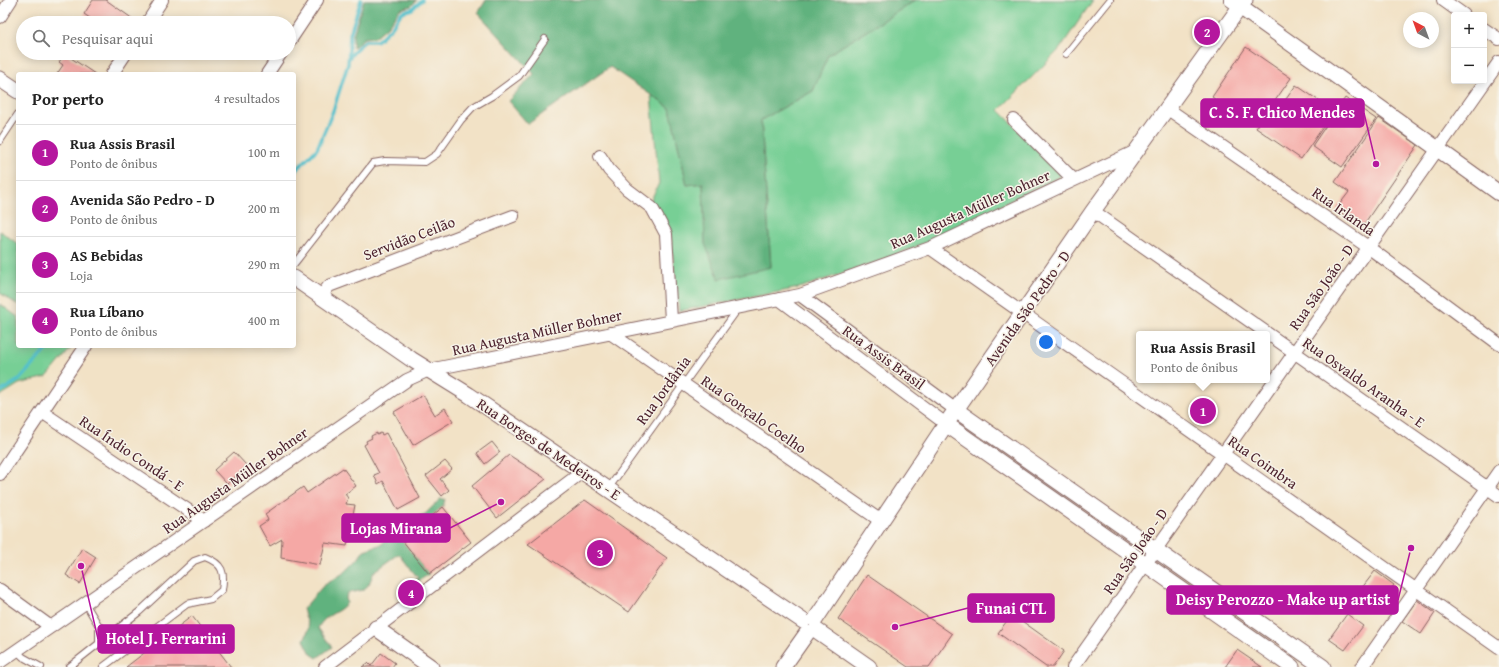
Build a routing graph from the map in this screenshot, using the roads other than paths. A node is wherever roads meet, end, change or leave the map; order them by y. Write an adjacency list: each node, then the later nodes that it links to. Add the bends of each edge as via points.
1 (11, 0): 9 (street)
2 (162, 0): 8 (street)
3 (317, 0): 11 (street)
4 (1110, 0): 14 (lane)
5 (1443, 0): 7 (street)
6 (1238, 2): 22 (street, Avenida São Pedro - D, via 1226,25); 26 (street)
7 (1460, 12)
8 (152, 16)
9 (0, 17)
10 (1487, 31): 13 (street)
11 (296, 32)
12 (545, 39): 35 (lane, via 519,76 492,96 473,106 437,154 425,162 373,163)
13 (1499, 39)
14 (1066, 54)
15 (121, 60): 18 (street)
16 (276, 60): 19 (street)
17 (1499, 62): 26 (street, Rua São João - D)
18 (113, 72)
19 (268, 72)
20 (0, 79): 21 (street)
21 (16, 90)
22 (1168, 109): 27 (street, Avenida São Pedro - D); 34 (street, Rua Irlanda)
23 (16, 117): 25 (lane)
24 (1014, 120): 29 (street)
25 (0, 141)
26 (1438, 150): 30 (street); 34 (street, Rua São João - D)
27 (1138, 151): 29 (street, Rua Augusta Müller Bohner); 31 (street, Avenida São Pedro - D)
28 (600, 156): 42 (street, via 626,189 652,208 666,234)
29 (1074, 180): 33 (street, Rua Augusta Müller Bohner)
30 (1499, 193)
31 (1093, 212): 41 (street, Avenida São Pedro - D); 43 (street, Rua Osvaldo Aranha - E)
32 (512, 216): 38 (street, Servidão Ceilão, via 329,286)
33 (930, 248): 37 (street, Rua Augusta Müller Bohner); 41 (street, Rua Coimbra)
34 (1368, 248): 46 (street, Rua Irlanda); 48 (street, Rua São João - D)
35 (296, 261)
36 (296, 279): 38 (street, Rua Borges de Medeiros - E)
37 (800, 295): 39 (street, Rua Augusta Müller Bohner); 51 (street, Rua Assis Brasil)
38 (321, 296): 49 (street, Rua Borges de Medeiros - E)
39 (778, 299): 40 (street, Rua Augusta Müller Bohner); 53 (street, Rua Assis Brasil)
40 (740, 306): 42 (street, Rua Augusta Müller Bohner); 50 (lane, Rua Jordânia)
41 (1023, 314): 51 (street, Avenida São Pedro - D); 54 (street, Rua Coimbra)
42 (671, 320): 44 (street, Rua Augusta Müller Bohner)
43 (1264, 331)
44 (610, 333): 49 (street, Rua Augusta Müller Bohner); 50 (street, Rua Gonçalo Coelho)
45 (1270, 335): 48 (street, Rua Osvaldo Aranha - E)
46 (1499, 344)
47 (85, 348): 52 (street)
48 (1294, 352): 54 (street, Rua São João - D); 59 (street, Rua Osvaldo Aranha - E)
49 (429, 370): 56 (street, Rua Borges de Medeiros - E); 63 (street, Rua Augusta Müller Bohner, via 407,380)
50 (683, 384): 60 (lane, Rua Jordânia); 64 (street, Rua Gonçalo Coelho)
51 (956, 410): 53 (street, Avenida São Pedro - D); 58 (street, Rua Assis Brasil)
52 (42, 412): 57 (street); 63 (street, Rua Índio Condá - E)
53 (946, 424): 61 (street, Rua Assis Brasil); 64 (street, Avenida São Pedro - D)
54 (1223, 454): 65 (street, Rua São João - D); 67 (street, Rua Coimbra)
55 (1499, 471): 59 (street)
56 (582, 472): 60 (street, Rua Borges de Medeiros - E); 73 (street)
57 (0, 474)
58 (1058, 482): 61 (street); 65 (street, Rua Assis Brasil)
59 (1488, 488): 62 (street, Rua Osvaldo Aranha - E); 67 (street)
60 (608, 489): 71 (street, Rua Borges de Medeiros - E)
61 (1048, 495): 66 (street, Rua Assis Brasil)
62 (1499, 496)
63 (204, 521): 69 (street, Rua Augusta Müller Bohner)
64 (881, 522): 71 (street, Avenida São Pedro - D)
65 (1155, 550): 66 (street, Rua São João - D); 70 (street, Rua Assis Brasil)
66 (1146, 563): 74 (street, Rua Assis Brasil); 79 (street, Rua São João - D)
67 (1416, 589): 76 (street, Rua Coimbra); 89 (street)
68 (0, 590): 72 (street)
69 (85, 603): 72 (street, Rua Augusta Müller Bohner); 75 (lane, via 99,626)
70 (1250, 616): 74 (street); 88 (street, Rua Assis Brasil)
71 (810, 626): 85 (street, Avenida São Pedro - D); 86 (street, Rua Borges de Medeiros - E)
72 (51, 627): 77 (street, Rua Augusta Müller Bohner)
73 (376, 628): 83 (street); 84 (street)
74 (1240, 631): 87 (street, Rua Assis Brasil)
75 (99, 643): 81 (lane); 82 (lane, via 139,612 194,561 205,557 215,561 222,569 222,590 216,595 211,599 187,604)
76 (1499, 648)
77 (17, 651): 78 (street, Rua Augusta Müller Bohner); 80 (lane)
78 (0, 662)
79 (1078, 665)
80 (41, 667)
81 (69, 667)
82 (103, 667)
83 (325, 667)
84 (431, 667)
85 (783, 667)
86 (869, 667)
87 (1292, 667)
88 (1323, 667)
89 (1362, 667)

